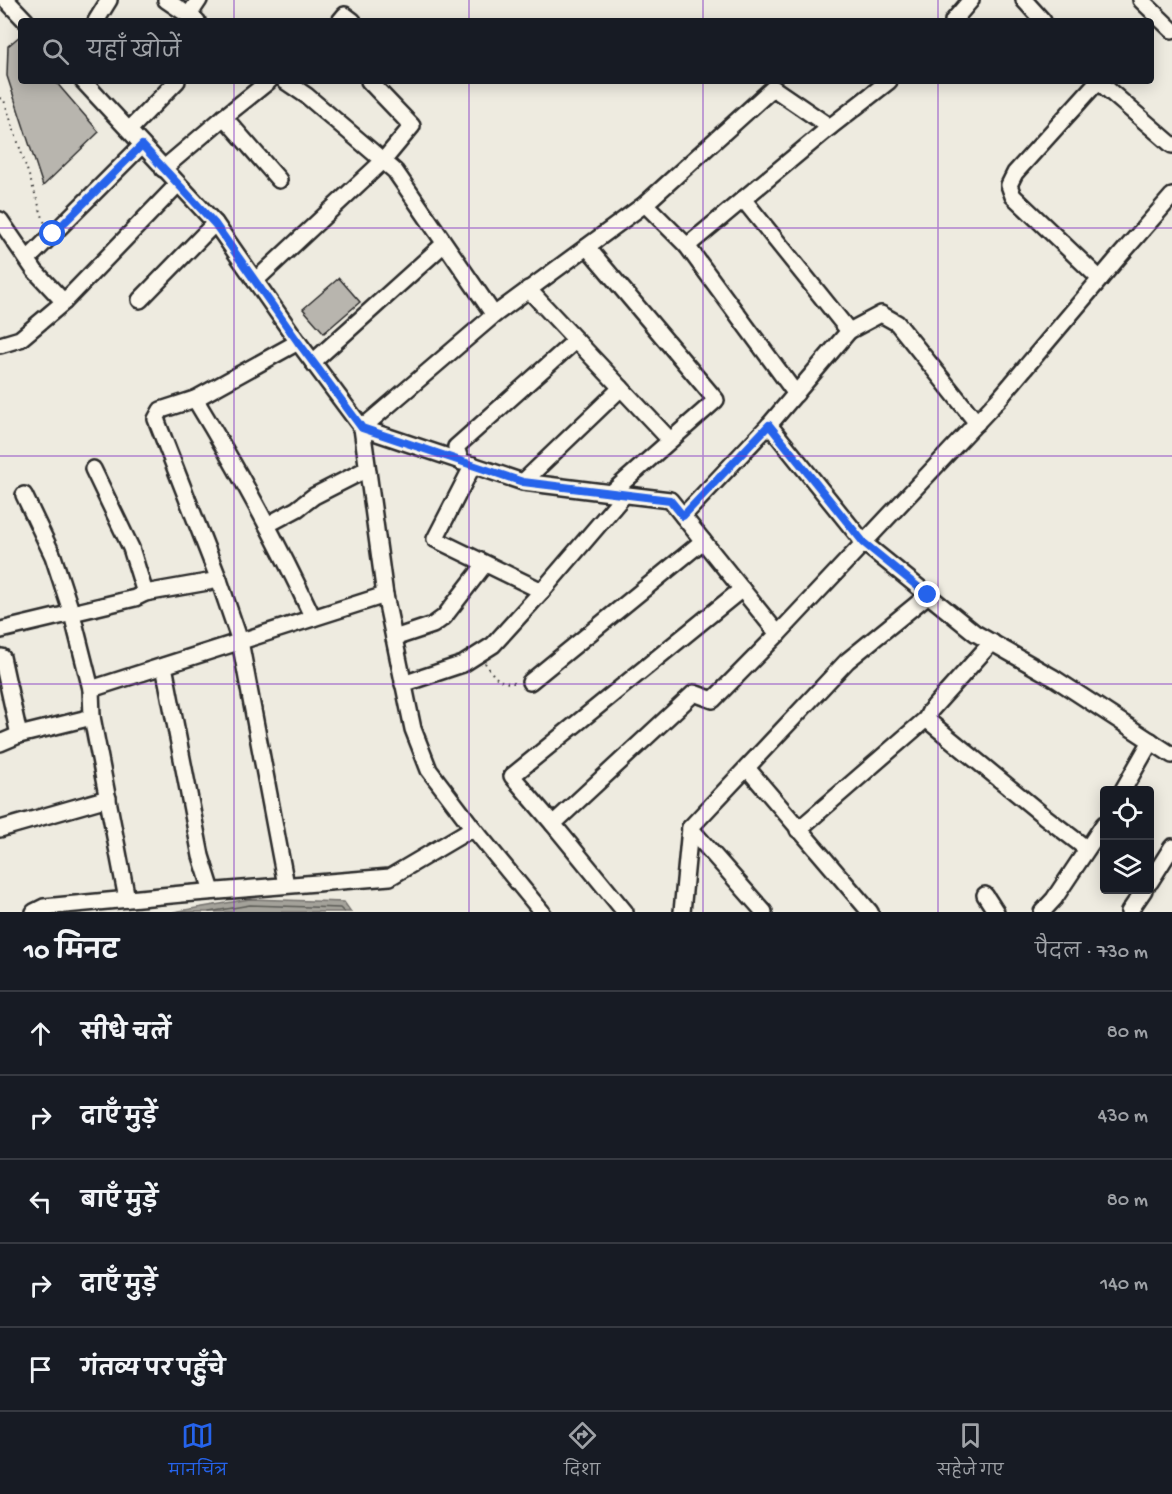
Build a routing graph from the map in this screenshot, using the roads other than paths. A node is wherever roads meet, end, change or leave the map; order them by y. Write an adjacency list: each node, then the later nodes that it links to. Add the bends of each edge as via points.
1 (6, 0): 8 (street)
2 (109, 0): 9 (street)
3 (166, 0): 10 (street)
4 (199, 0): 10 (street)
5 (971, 0): 11 (street)
6 (1024, 0): 12 (street)
7 (1141, 0): 13 (street)
8 (23, 18)
9 (98, 18)
10 (193, 18)
11 (956, 18)
12 (1040, 18)
13 (1172, 30)
14 (86, 84): 24 (street)
15 (174, 84): 24 (street)
16 (265, 84): 22 (street)
17 (372, 84): 27 (street, via 412,126)
18 (885, 84): 23 (street)
19 (1095, 84): 40 (street, via 1009,185 1017,201)
20 (1101, 84): 26 (street)
21 (302, 86): 27 (street)
22 (224, 117): 28 (street); 29 (street)
23 (830, 128): 32 (street); 33 (street, via 773,88)
24 (129, 130): 25 (street)
25 (142, 145): 28 (street); 39 (street)
26 (1172, 145)
27 (383, 160): 36 (street, via 395,171); 41 (street)
28 (163, 169): 30 (street)
29 (279, 180)
30 (178, 184): 35 (street); 44 (street)
31 (1172, 196): 40 (street)
32 (742, 200): 37 (street); 46 (street)
33 (645, 204): 37 (street); 38 (street)
34 (0, 220): 39 (street)
35 (215, 224): 41 (street); 43 (street)
36 (444, 244): 45 (street); 50 (street)
37 (687, 246): 52 (street)
38 (587, 247): 42 (street); 57 (street, via 716,400)
39 (28, 259): 44 (street)
40 (1100, 279): 54 (street)
41 (255, 281): 48 (street)
42 (528, 290): 45 (street); 47 (street)
43 (140, 300)
44 (64, 302): 49 (street, via 20,339)
45 (494, 315): 56 (street)
46 (849, 332): 52 (street); 54 (street, via 881,314 897,323)
47 (576, 340): 51 (street); 58 (street, via 456,447)
48 (298, 342): 50 (street); 53 (street)
49 (0, 345)
50 (313, 362): 56 (street)
51 (621, 388): 57 (street); 61 (street)
52 (796, 394): 55 (street)
53 (195, 399): 65 (street); 69 (street, via 161,410 156,418)
54 (977, 423): 67 (street)
55 (769, 425): 64 (street); 67 (street)
56 (362, 428): 58 (street); 60 (street)
57 (670, 440): 62 (street)
58 (467, 464): 61 (street); 68 (street, via 435,539)
59 (93, 469): 72 (street, via 131,548)
60 (367, 469): 65 (street); 73 (street)
61 (523, 482): 62 (street)
62 (618, 493): 64 (street, via 670,500); 71 (street)
63 (24, 495): 75 (street, via 53,556)
64 (683, 516): 66 (street)
65 (267, 525): 76 (street)
66 (704, 541): 70 (street); 84 (street)
67 (864, 543): 74 (street); 78 (street)
68 (486, 564): 71 (street); 79 (street, via 444,617 433,625)
69 (219, 580): 72 (street); 80 (street)
70 (742, 589): 78 (street); 96 (street, via 512,776)
71 (542, 591): 85 (street, via 493,645 463,664)
72 (145, 593): 75 (street)
73 (385, 595): 76 (street); 79 (street)
74 (928, 595): 81 (street); 93 (street, via 847,661)
75 (72, 614): 77 (street); 86 (street)
76 (314, 618): 80 (street)
77 (0, 629): 82 (street)
78 (778, 634): 96 (street, via 713,700 694,693)
79 (394, 638): 85 (street)
80 (240, 641): 83 (street); 105 (street)
81 (992, 642): 88 (street); 90 (street)
82 (1, 657): 89 (street)
83 (164, 666): 86 (street); 106 (street, via 201,856)
84 (530, 682)
85 (402, 684): 97 (street, via 429,770)
86 (91, 690): 87 (street)
87 (92, 717): 89 (street); 95 (street)
88 (926, 719): 100 (street); 102 (street)
89 (19, 735): 91 (street)
90 (1151, 741): 92 (street); 94 (street)
91 (0, 743)
92 (1172, 755)
93 (747, 768): 98 (street); 100 (street)
94 (1125, 786)
95 (108, 798): 99 (street); 109 (street)
96 (553, 824): 112 (street)
97 (473, 828): 105 (street, via 390,877); 111 (street)
98 (690, 828): 113 (street); 114 (street)
99 (0, 829)
100 (798, 830): 115 (street)
101 (1100, 830): 102 (street)
102 (1088, 849): 117 (street)
103 (1171, 855): 104 (street)
104 (1154, 876)
105 (286, 885): 106 (street)
106 (212, 891): 109 (street)
107 (1141, 894): 118 (street)
108 (985, 895): 116 (street)
109 (128, 899): 110 (street)
110 (34, 912)
111 (542, 912)
112 (625, 912)
113 (682, 912)
114 (764, 912)
115 (870, 912)
116 (996, 912)
117 (1042, 912)
118 (1129, 912)

